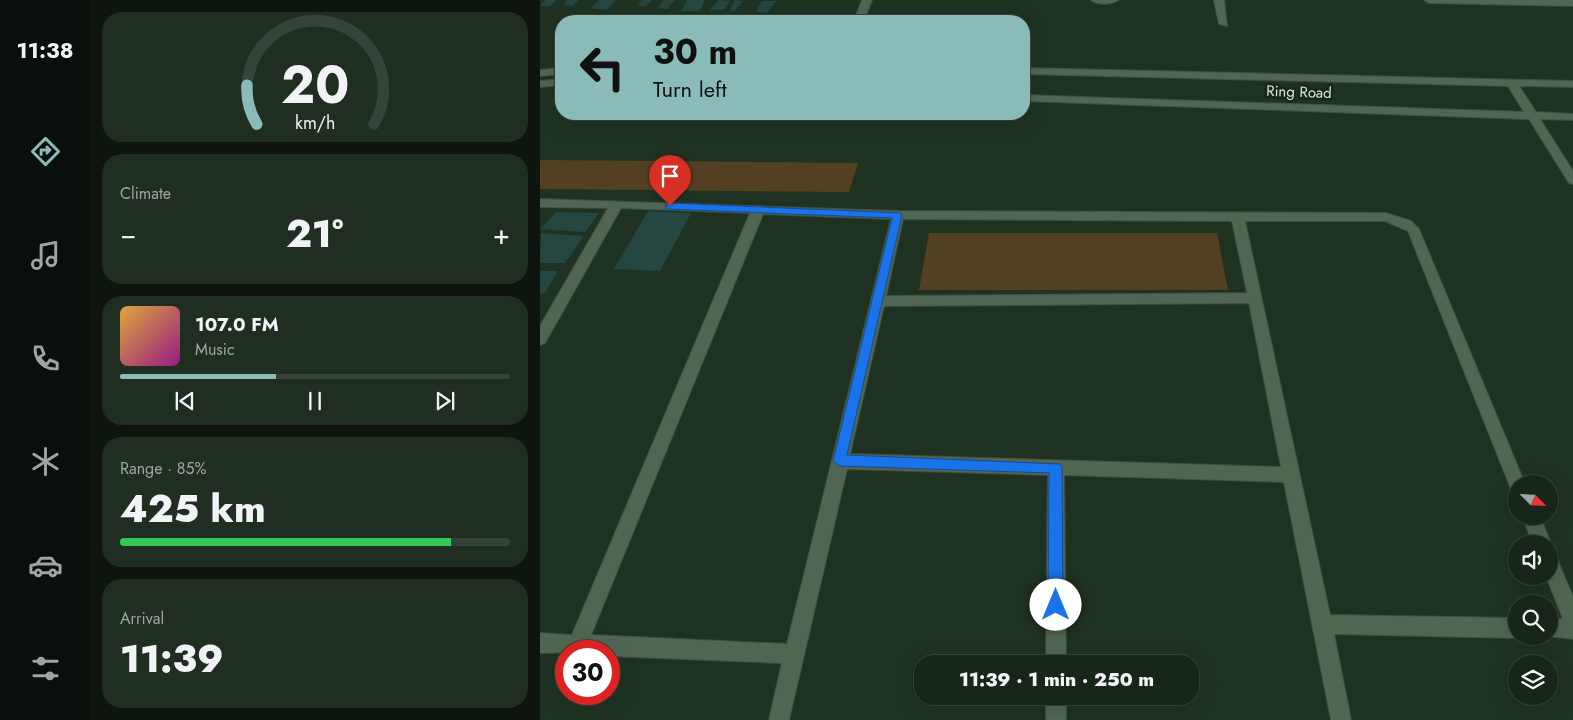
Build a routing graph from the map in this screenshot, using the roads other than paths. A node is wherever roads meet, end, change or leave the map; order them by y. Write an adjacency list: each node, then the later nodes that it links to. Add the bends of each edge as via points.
1 (867, 0): 9 (street)
2 (1096, 0): 3 (street)
3 (1112, 0)
4 (1219, 0): 10 (street)
5 (1429, 0): 6 (street)
6 (1444, 0): 7 (street)
7 (1549, 1): 8 (street)
8 (1573, 3)
9 (861, 15)
10 (1224, 24)
11 (555, 62): 12 (street)
12 (540, 63)
13 (555, 72): 15 (street)
14 (1030, 72): 16 (street, Ring Road)
15 (540, 73)
16 (1511, 82): 19 (street, Ring Road); 23 (street)
17 (555, 83): 18 (street)
18 (540, 84)
19 (1573, 84)
20 (555, 92): 21 (street)
21 (540, 93)
22 (1030, 98): 23 (street, Ring Road)
23 (1533, 116): 24 (street, Ring Road); 25 (street)
24 (1573, 117)
25 (1573, 180)
26 (540, 203): 27 (street)
27 (617, 204): 28 (street); 33 (street)
28 (758, 210): 29 (street); 44 (street)
29 (898, 215): 30 (street); 32 (street)
30 (1238, 217): 31 (street); 37 (street, via 1386,217 1413,229)
31 (1254, 298): 32 (street); 36 (street)
32 (877, 301): 34 (street)
33 (540, 339)
34 (839, 461): 35 (street); 48 (street)
35 (1056, 468): 36 (street); 49 (street)
36 (1292, 475): 40 (street)
37 (1514, 475)
38 (1558, 582): 39 (street)
39 (1573, 620)
40 (1322, 624): 41 (street); 53 (street)
41 (1508, 628)
42 (1558, 628): 43 (street)
43 (1573, 629)
44 (579, 640)
45 (540, 643): 46 (street)
46 (555, 643)
47 (620, 646): 48 (street)
48 (793, 654): 51 (street)
49 (1056, 655)
50 (1056, 705): 52 (street)
51 (779, 720)
52 (1056, 720)
53 (1341, 720)

